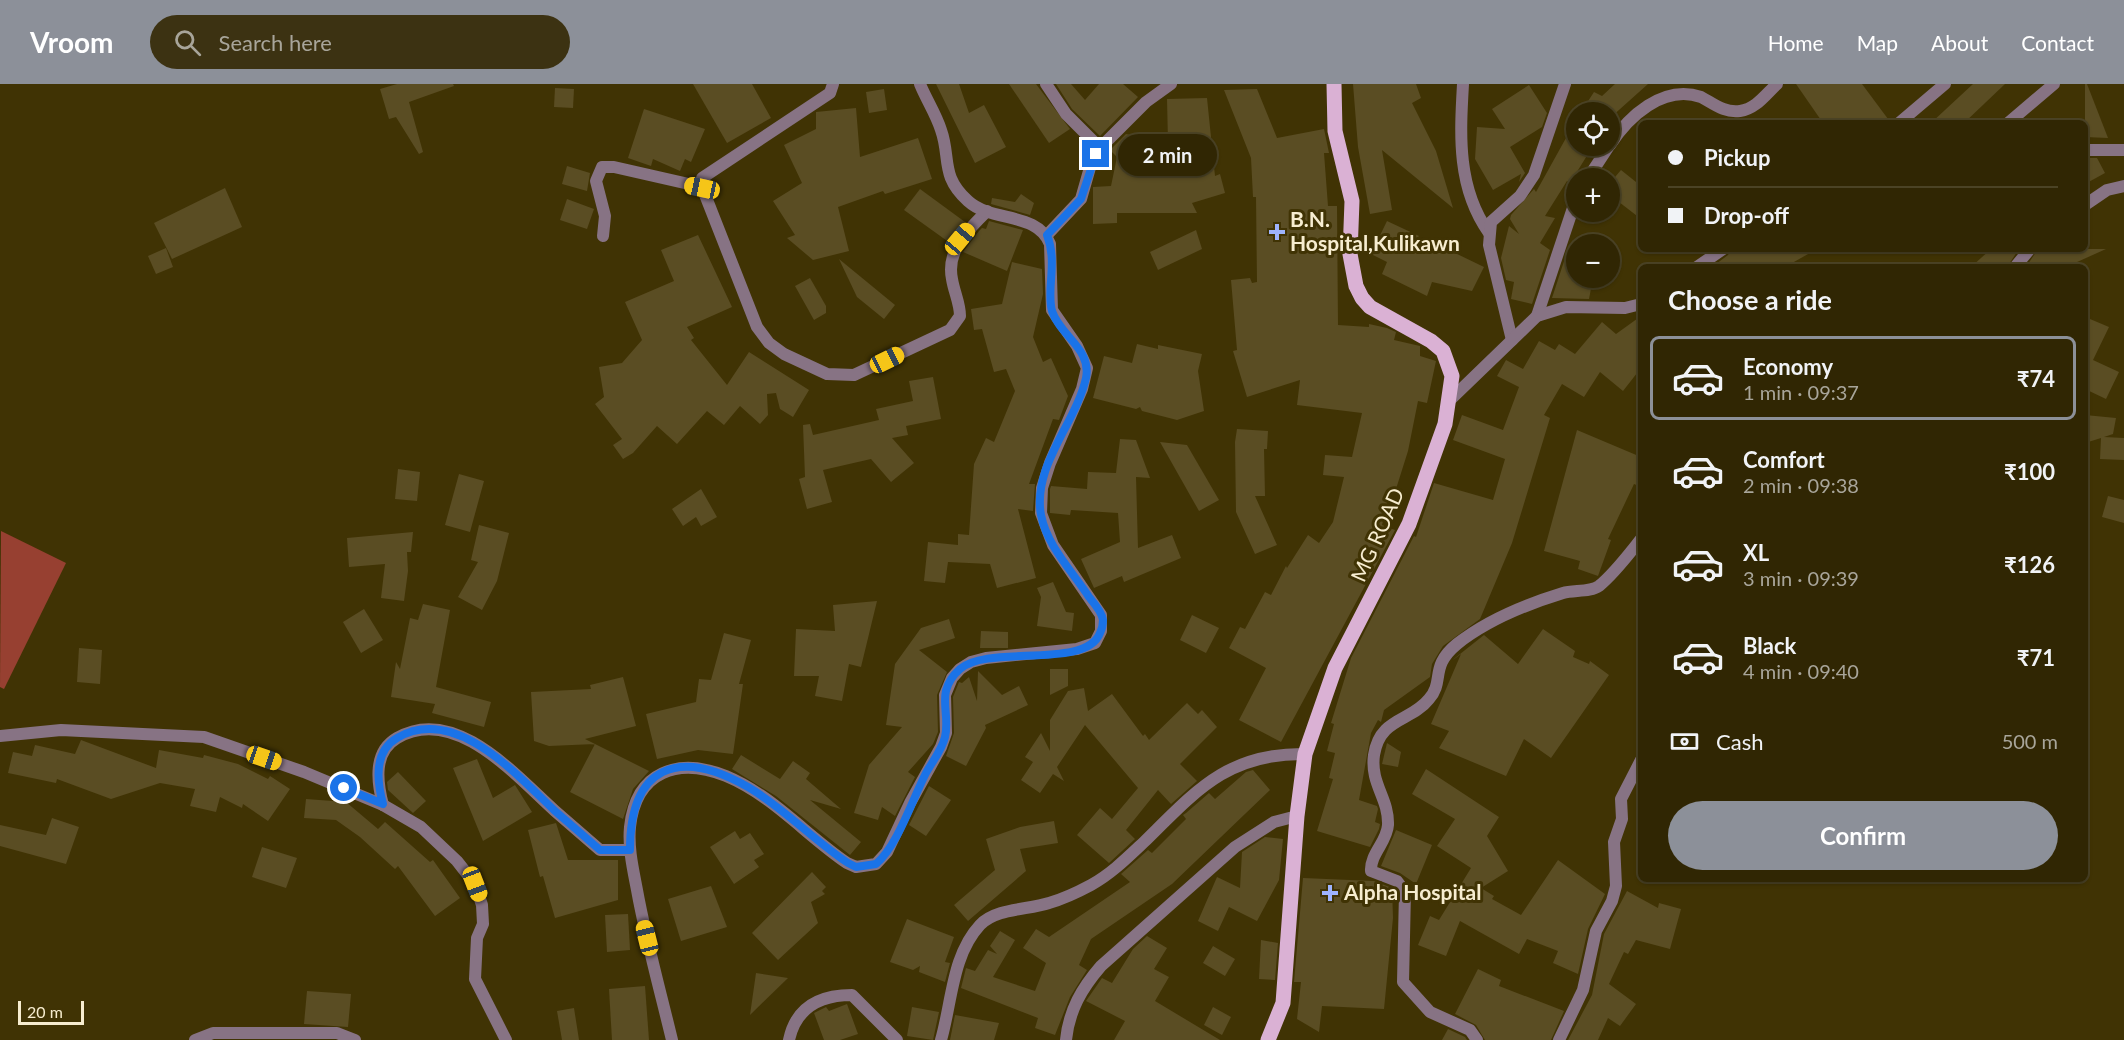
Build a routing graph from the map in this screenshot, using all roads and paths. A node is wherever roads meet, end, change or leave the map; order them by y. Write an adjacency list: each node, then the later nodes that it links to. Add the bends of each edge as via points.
1 (833, 84): 20 (street, via 830,93 703,176)
2 (920, 84): 22 (street, via 942,130 946,169 968,201)
3 (1046, 84): 16 (street, via 1066,114)
4 (1147, 84): 12 (street)
5 (1171, 84): 12 (street)
6 (1334, 84): 34 (main road, MG ROAD, via 1335,130 1352,201 1350,254 1356,286 1370,307 1443,351 1452,375)
7 (1463, 84): 24 (street, via 1465,180 1472,203)
8 (1565, 84): 24 (street, via 1534,175 1520,196 1494,218)
9 (1777, 84): 15 (street, via 1752,107 1740,111 1728,111 1690,94 1661,97 1643,106)
10 (1945, 84): 13 (street)
11 (2054, 84): 14 (street)
12 (1159, 91): 16 (street)
13 (1903, 120)
14 (2012, 120)
15 (1620, 129)
16 (1100, 148): 25 (street, via 1081,199)
17 (2088, 150): 18 (street)
18 (2124, 150)
19 (2124, 186): 21 (street, via 2107,190)
20 (702, 188): 22 (street, via 757,327 784,354 810,367 840,375 866,370 955,326 960,309 952,280 954,251 960,239); 26 (street, via 614,167 602,168 596,181 605,216)
21 (2088, 204)
22 (987, 211): 25 (street, via 1029,223)
23 (1568, 222): 32 (street)
24 (1489, 232): 33 (street)
25 (1047, 235): 41 (street, via 1052,257 1052,310 1077,346 1087,369 1042,488 1041,513 1053,545 1101,615 1099,637 1077,649 986,658 960,669 945,695 946,733 941,747 887,852 876,864 856,867 848,863 748,787 706,770 679,768 663,772 643,788 633,808)
26 (603, 236)
27 (1718, 252): 29 (street)
28 (2028, 252): 30 (street)
29 (1701, 264)
30 (2018, 264)
31 (1638, 305): 32 (street, via 1566,307)
32 (1537, 316): 33 (street)
33 (1512, 340): 34 (street)
34 (1449, 401): 37 (main road, MG ROAD, via 1445,424 1409,524 1335,668)
35 (1638, 542): 51 (street, via 1596,588 1552,596 1487,625 1457,645 1440,661 1429,700 1392,724 1377,742 1374,780 1385,802 1388,824 1371,867 1374,874 1397,881 1405,892 1403,982 1430,1012 1470,1030)
36 (0, 736): 39 (street, via 61,730 204,737)
37 (1305, 754): 40 (main road, MG ROAD); 48 (street, via 1277,754 1243,763 1215,777 1105,878 1049,904 996,915 983,922 964,948)
38 (1638, 766): 52 (street, via 1620,799 1622,819 1614,842 1616,886 1612,901 1596,931 1583,990)
39 (383, 804): 41 (street, via 378,769 385,750 406,734 431,729 460,736 489,751 600,850); 44 (street, via 421,827 475,884 483,924 477,938 475,979)
40 (1297, 816): 49 (street, via 1274,822 1235,847 1101,966 1082,988); 50 (main road, MG ROAD, via 1283,1003)
41 (630, 850): 45 (street)
42 (195, 1040): 43 (street, via 213,1033 337,1032)
43 (355, 1040)
44 (506, 1040)
45 (672, 1040)
46 (789, 1040): 47 (street, via 805,1008 833,995 852,995)
47 (897, 1040)
48 (942, 1040)
49 (1066, 1040)
50 (1268, 1040)
51 (1477, 1040)
52 (1559, 1040)

